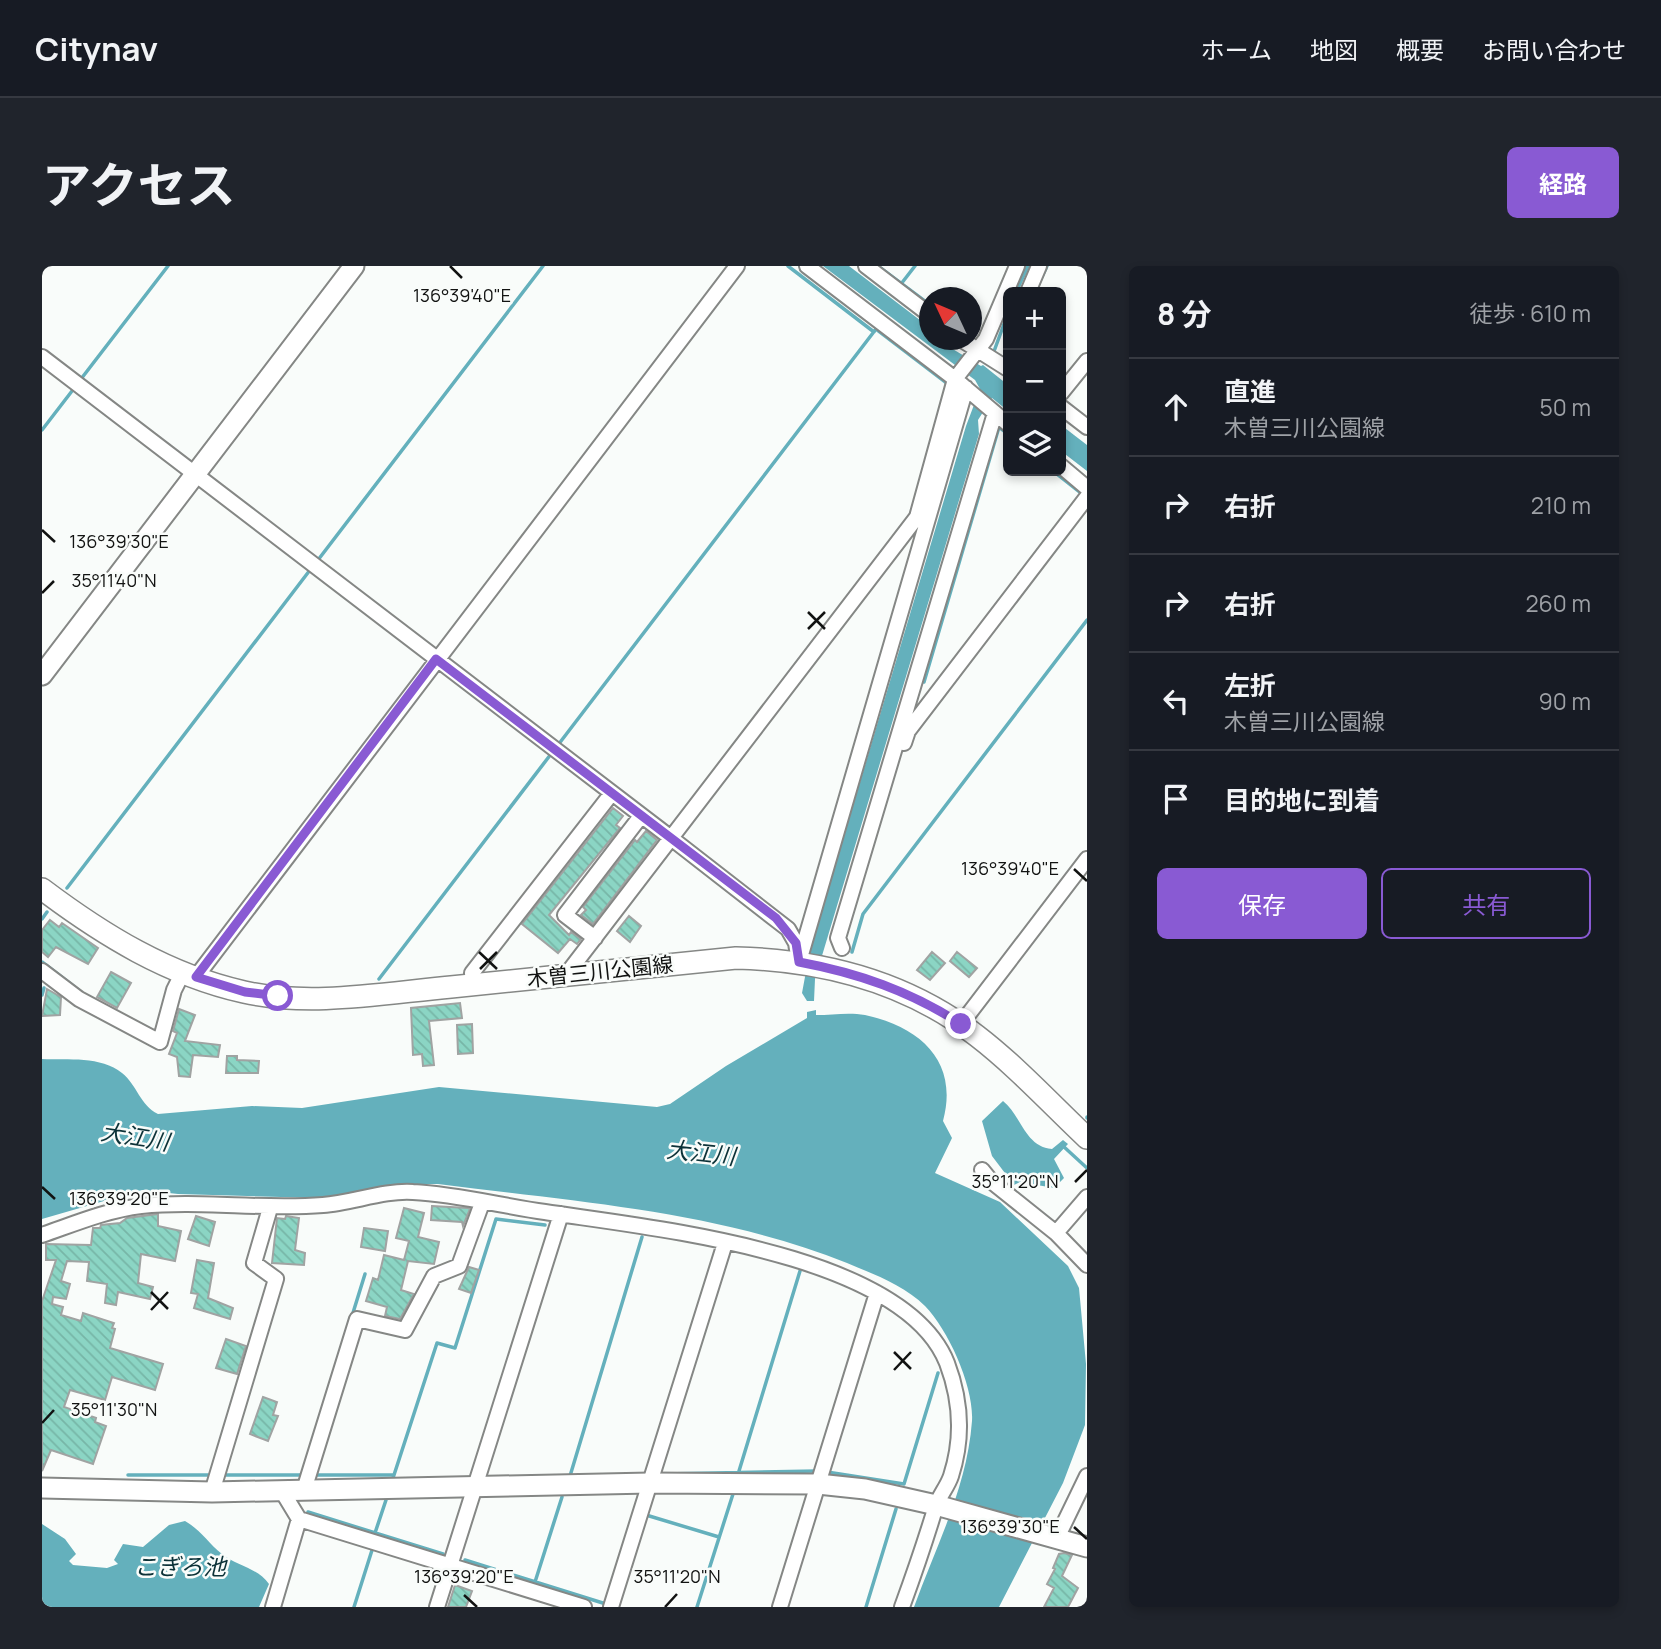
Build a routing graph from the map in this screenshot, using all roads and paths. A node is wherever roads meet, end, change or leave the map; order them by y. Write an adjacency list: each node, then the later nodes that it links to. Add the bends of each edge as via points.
1 (354, 266): 22 (street)
2 (737, 266): 25 (street)
3 (807, 266): 14 (street)
4 (866, 266): 8 (street)
5 (1017, 266): 10 (street)
6 (1039, 266): 7 (street)
7 (1030, 287)
8 (919, 307)
9 (974, 350): 10 (street)
10 (978, 353): 13 (street); 14 (street)
11 (42, 357): 22 (street)
12 (1087, 361): 15 (street)
13 (1003, 362)
14 (957, 376): 16 (street); 29 (street, via 917,517)
15 (1066, 387)
16 (968, 390): 17 (street); 33 (street)
17 (992, 411): 19 (street); 33 (street, via 838,938)
18 (1066, 411): 20 (street)
19 (1003, 420)
20 (1087, 427)
21 (1066, 470): 23 (street)
22 (195, 475): 25 (street); 26 (street)
23 (1087, 488)
24 (1087, 497): 33 (street, via 908,731)
25 (436, 659): 27 (street); 35 (street)
26 (42, 675)
27 (612, 793): 28 (street); 37 (street, via 472,973)
28 (641, 816): 29 (street); 32 (street, via 565,915)
29 (671, 838): 32 (street); 33 (street, via 788,929 796,943)
30 (1087, 859): 38 (street)
31 (45, 898): 35 (main road, 木曽三川公園線, via 129,948)
32 (595, 938): 36 (street)
33 (821, 962): 36 (main road, 木曽三川公園線, via 736,958); 38 (main road, 木曽三川公園線, via 899,990)
34 (42, 971): 35 (street, via 79,999 160,1042 174,990)
35 (190, 975): 37 (main road, 木曽三川公園線, via 245,992 291,998)
36 (566, 975): 37 (main road, 木曽三川公園線)
37 (473, 984)
38 (961, 1024): 39 (main road, 木曽三川公園線)
39 (1087, 1138)
40 (982, 1170): 45 (street)
41 (1087, 1197): 45 (street)
42 (482, 1203): 43 (street, via 409,1191 325,1205); 44 (street); 55 (street, via 459,1266 434,1276 405,1330 357,1319)
43 (270, 1208): 46 (street, via 144,1206 114,1210); 57 (street, via 254,1263 276,1279)
44 (561, 1214): 47 (street); 54 (street)
45 (1056, 1233): 48 (street)
46 (42, 1235)
47 (725, 1243): 49 (street, via 795,1259); 51 (street)
48 (1087, 1265)
49 (877, 1293): 52 (street); 58 (street, via 915,1319 933,1340 957,1394 959,1436)
50 (1087, 1476): 60 (street)
51 (650, 1483): 52 (street); 54 (street); 66 (street)
52 (818, 1484): 58 (street); 67 (street)
53 (42, 1488): 57 (street)
54 (476, 1488): 55 (street); 62 (street)
55 (304, 1490): 56 (street)
56 (282, 1491): 57 (street); 59 (street)
57 (212, 1492)
58 (939, 1506): 60 (street); 68 (street)
59 (299, 1519): 62 (street); 63 (street)
60 (1053, 1537): 61 (street)
61 (1087, 1547)
62 (450, 1565): 64 (street); 65 (street)
63 (273, 1607)
64 (437, 1607)
65 (584, 1607)
66 (611, 1607)
67 (780, 1607)
68 (902, 1607)

